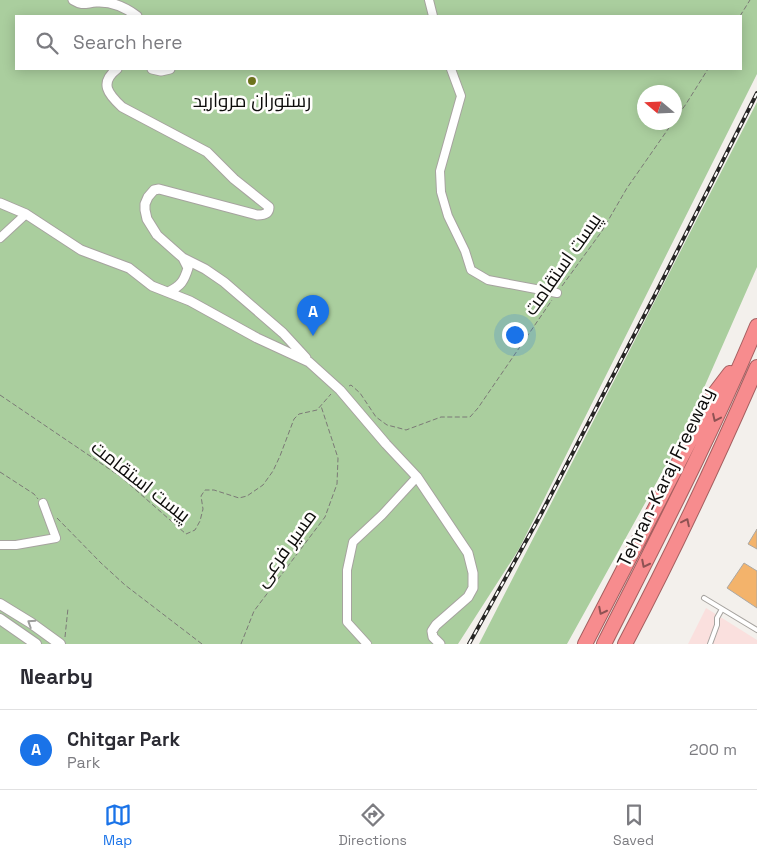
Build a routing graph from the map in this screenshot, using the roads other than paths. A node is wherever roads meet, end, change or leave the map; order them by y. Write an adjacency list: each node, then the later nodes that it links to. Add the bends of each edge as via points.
1 (72, 0): 3 (street, via 84,5 113,3)
2 (428, 0): 4 (street)
3 (136, 15)
4 (433, 15)
5 (117, 70): 10 (street, via 107,83 110,96 116,102 206,152 269,207 267,213 257,215 154,190 145,204 147,219 157,235)
6 (451, 70): 12 (street, via 461,96 440,171 441,192 472,270 488,280)
7 (0, 203): 8 (street)
8 (26, 214): 9 (street); 11 (street, via 81,250 129,268 152,286)
9 (0, 238)
10 (183, 258): 11 (street, via 188,268 185,278 178,288); 15 (street, via 224,282 283,333)
11 (168, 292): 15 (street)
12 (557, 293)
13 (757, 326): 14 (highway, Tehran-Karaj Freeway)
14 (745, 355): 29 (highway, one-way to 29, via 714,394); 30 (highway, Tehran-Karaj Freeway, one-way to 30, via 682,490)
15 (309, 362): 17 (street, via 340,390)
16 (757, 367): 31 (highway, Tehran-Karaj Freeway, one-way to 16, via 692,510)
17 (418, 477): 27 (street, via 354,542 348,570 348,622); 28 (street, via 468,553 472,572 473,588 468,597 432,631)
18 (42, 503): 19 (street, via 56,538)
19 (0, 545)
20 (704, 598): 22 (lane)
21 (0, 604): 26 (main road, one-way to 21)
22 (722, 609): 24 (lane); 32 (lane)
23 (0, 619): 25 (main road)
24 (757, 630)
25 (36, 644)
26 (62, 644)
27 (367, 644)
28 (440, 644)
29 (585, 644)
30 (604, 644)
31 (625, 644)
32 (710, 644)

